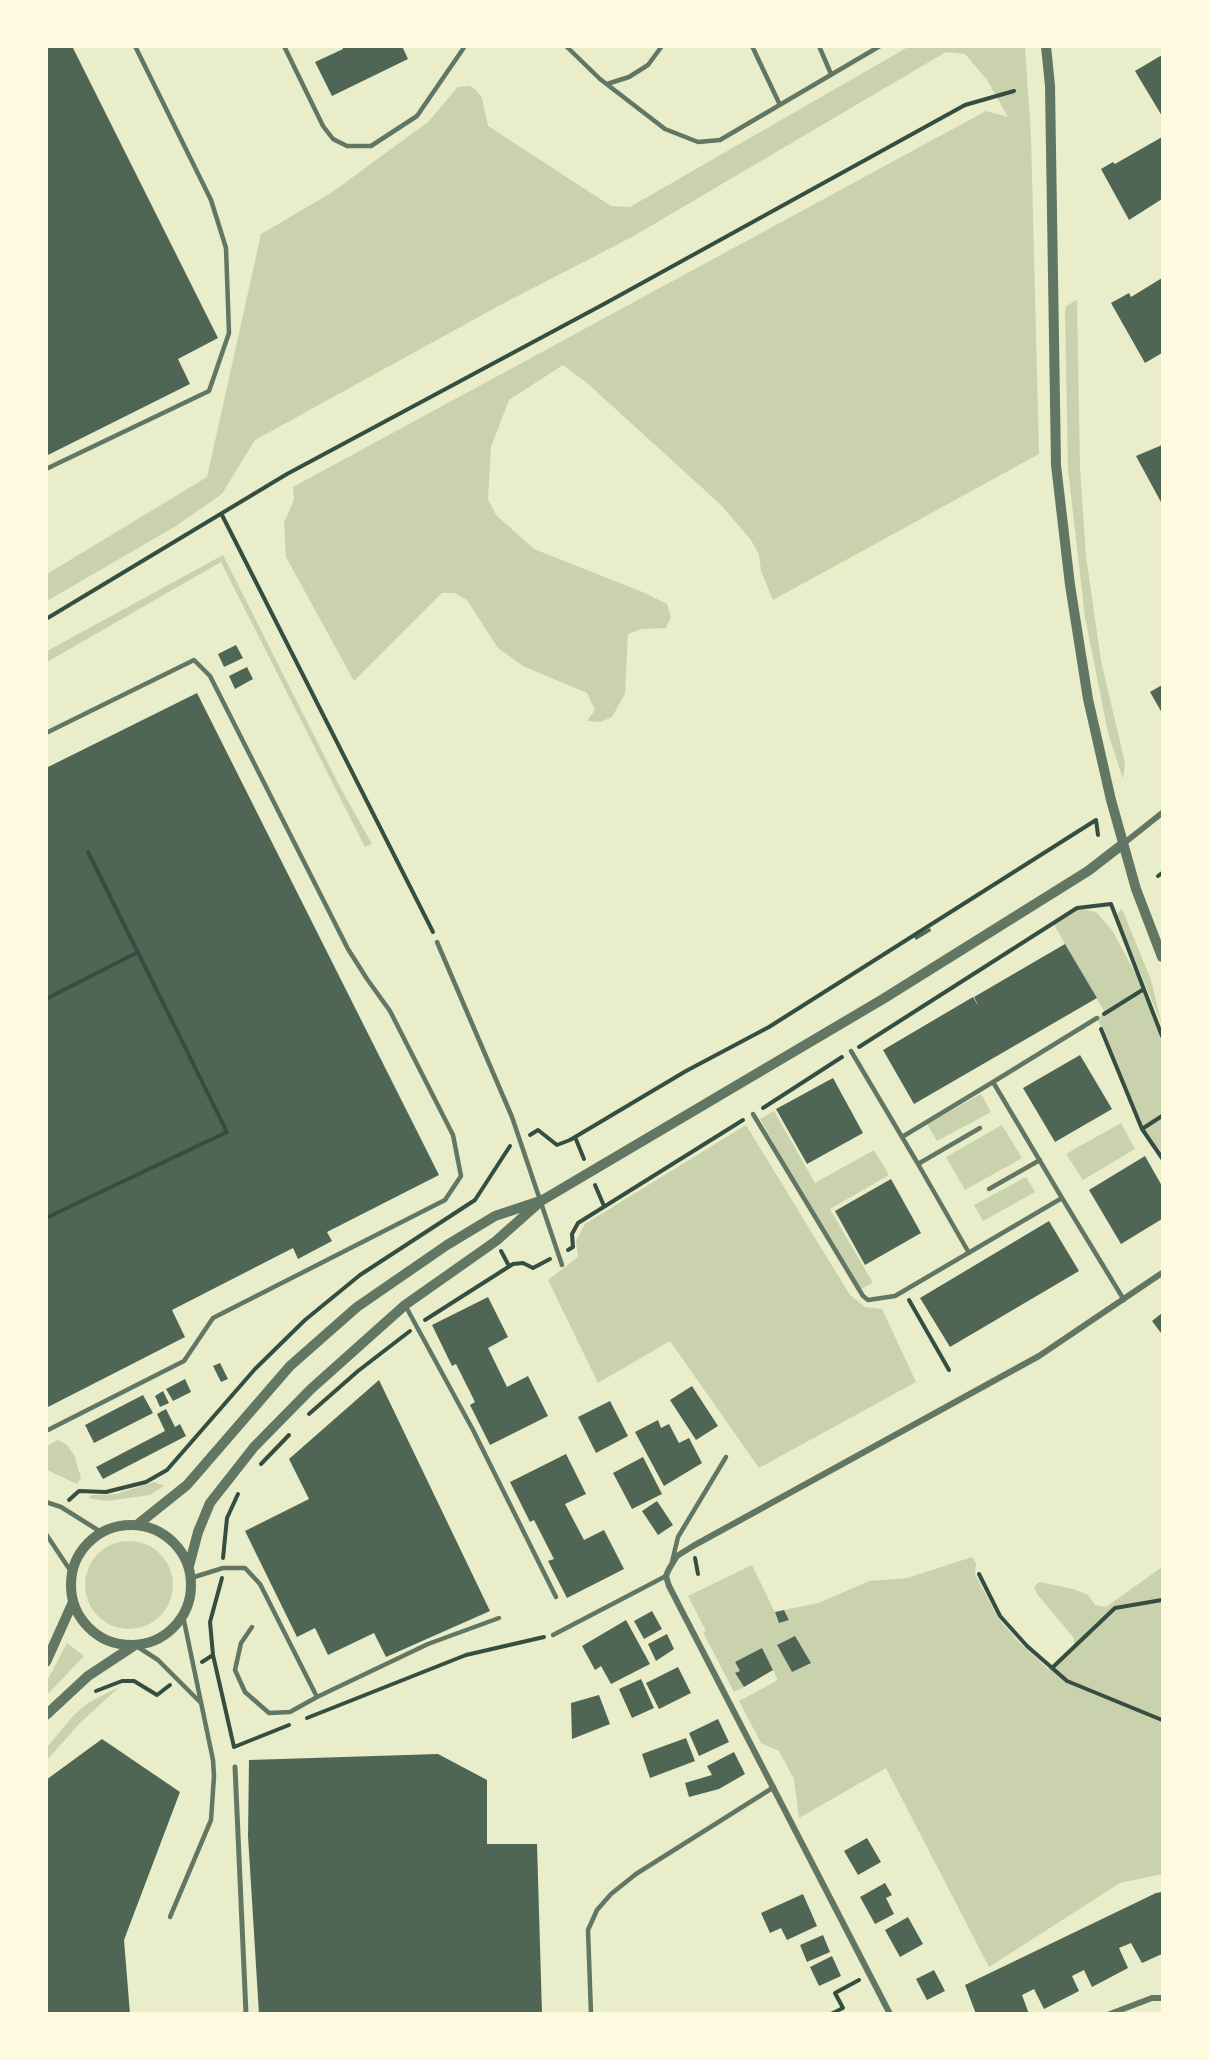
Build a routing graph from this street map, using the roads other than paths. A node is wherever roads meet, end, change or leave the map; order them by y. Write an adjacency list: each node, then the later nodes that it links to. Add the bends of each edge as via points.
1 (135, 46): 13 (lane, via 211,200 226,248 229,333 209,391)
2 (284, 46): 3 (lane, via 333,139 347,146 371,146 417,116)
3 (465, 46)
4 (566, 46): 11 (lane)
5 (662, 46): 11 (lane, via 648,66)
6 (752, 46): 12 (lane)
7 (819, 46): 10 (lane)
8 (880, 46): 10 (lane)
9 (1046, 46): 16 (street, via 1060,508 1088,699)
10 (831, 74): 12 (lane)
11 (607, 84): 12 (lane, via 665,129 698,142 720,140)
12 (780, 105)
13 (46, 469)
14 (46, 733): 35 (lane, via 194,660 210,676 348,949 390,1011 448,1125 461,1176 445,1200 213,1318 183,1361)
15 (1162, 813): 16 (street)
16 (1123, 844): 18 (street); 29 (street, via 1088,871 883,999)
17 (437, 942): 29 (lane, via 512,1117)
18 (1162, 957)
19 (1097, 1018): 21 (lane)
20 (851, 1052): 24 (lane)
21 (993, 1082): 24 (lane); 25 (lane)
22 (753, 1114): 30 (lane, via 863,1296 876,1301 892,1298)
23 (980, 1128): 26 (lane)
24 (902, 1137): 26 (lane)
25 (1040, 1160): 27 (lane); 28 (lane)
26 (918, 1164): 30 (lane)
27 (989, 1189)
28 (1062, 1198): 30 (lane); 33 (lane)
29 (541, 1201): 31 (lane); 34 (street, via 496,1241); 38 (street, via 495,1216 357,1307 290,1366 187,1485)
30 (969, 1253)
31 (562, 1265)
32 (1162, 1273): 33 (street)
33 (1125, 1300): 41 (street, via 1002,1378 748,1515)
34 (405, 1305): 42 (street, via 311,1389 254,1447 210,1503); 46 (lane)
35 (46, 1431)
36 (726, 1457): 41 (lane, via 678,1537)
37 (46, 1502): 39 (lane)
38 (137, 1525): 39 (street, via 116,1526); 42 (street, via 166,1535)
39 (101, 1532): 43 (street, via 85,1545)
40 (46, 1534): 43 (lane)
41 (672, 1562): 44 (street)
42 (189, 1566): 45 (street)
43 (72, 1573): 47 (street)
44 (666, 1576): 51 (lane); 58 (street)
45 (191, 1578): 48 (street, via 190,1598); 54 (lane, via 223,1568 244,1568 260,1584)
46 (556, 1597)
47 (73, 1602): 52 (street, via 82,1620 97,1635 115,1644); 53 (street)
48 (183, 1616): 52 (street, via 171,1631 154,1641); 55 (lane)
49 (499, 1618): 54 (lane, via 429,1644)
50 (252, 1627): 54 (lane, via 241,1642 235,1670 245,1692 269,1713 290,1712)
51 (553, 1635)
52 (135, 1645): 55 (lane, via 158,1659); 56 (street, via 88,1676)
53 (46, 1662)
54 (317, 1698)
55 (200, 1702): 59 (lane, via 213,1760 211,1820)
56 (46, 1715)
57 (235, 1767): 61 (street)
58 (774, 1787): 62 (lane, via 636,1874 604,1902 588,1930); 63 (street)
59 (170, 1917)
60 (1162, 1998): 64 (street)
61 (246, 2013)
62 (591, 2013)
63 (890, 2013)
64 (1110, 2013)

